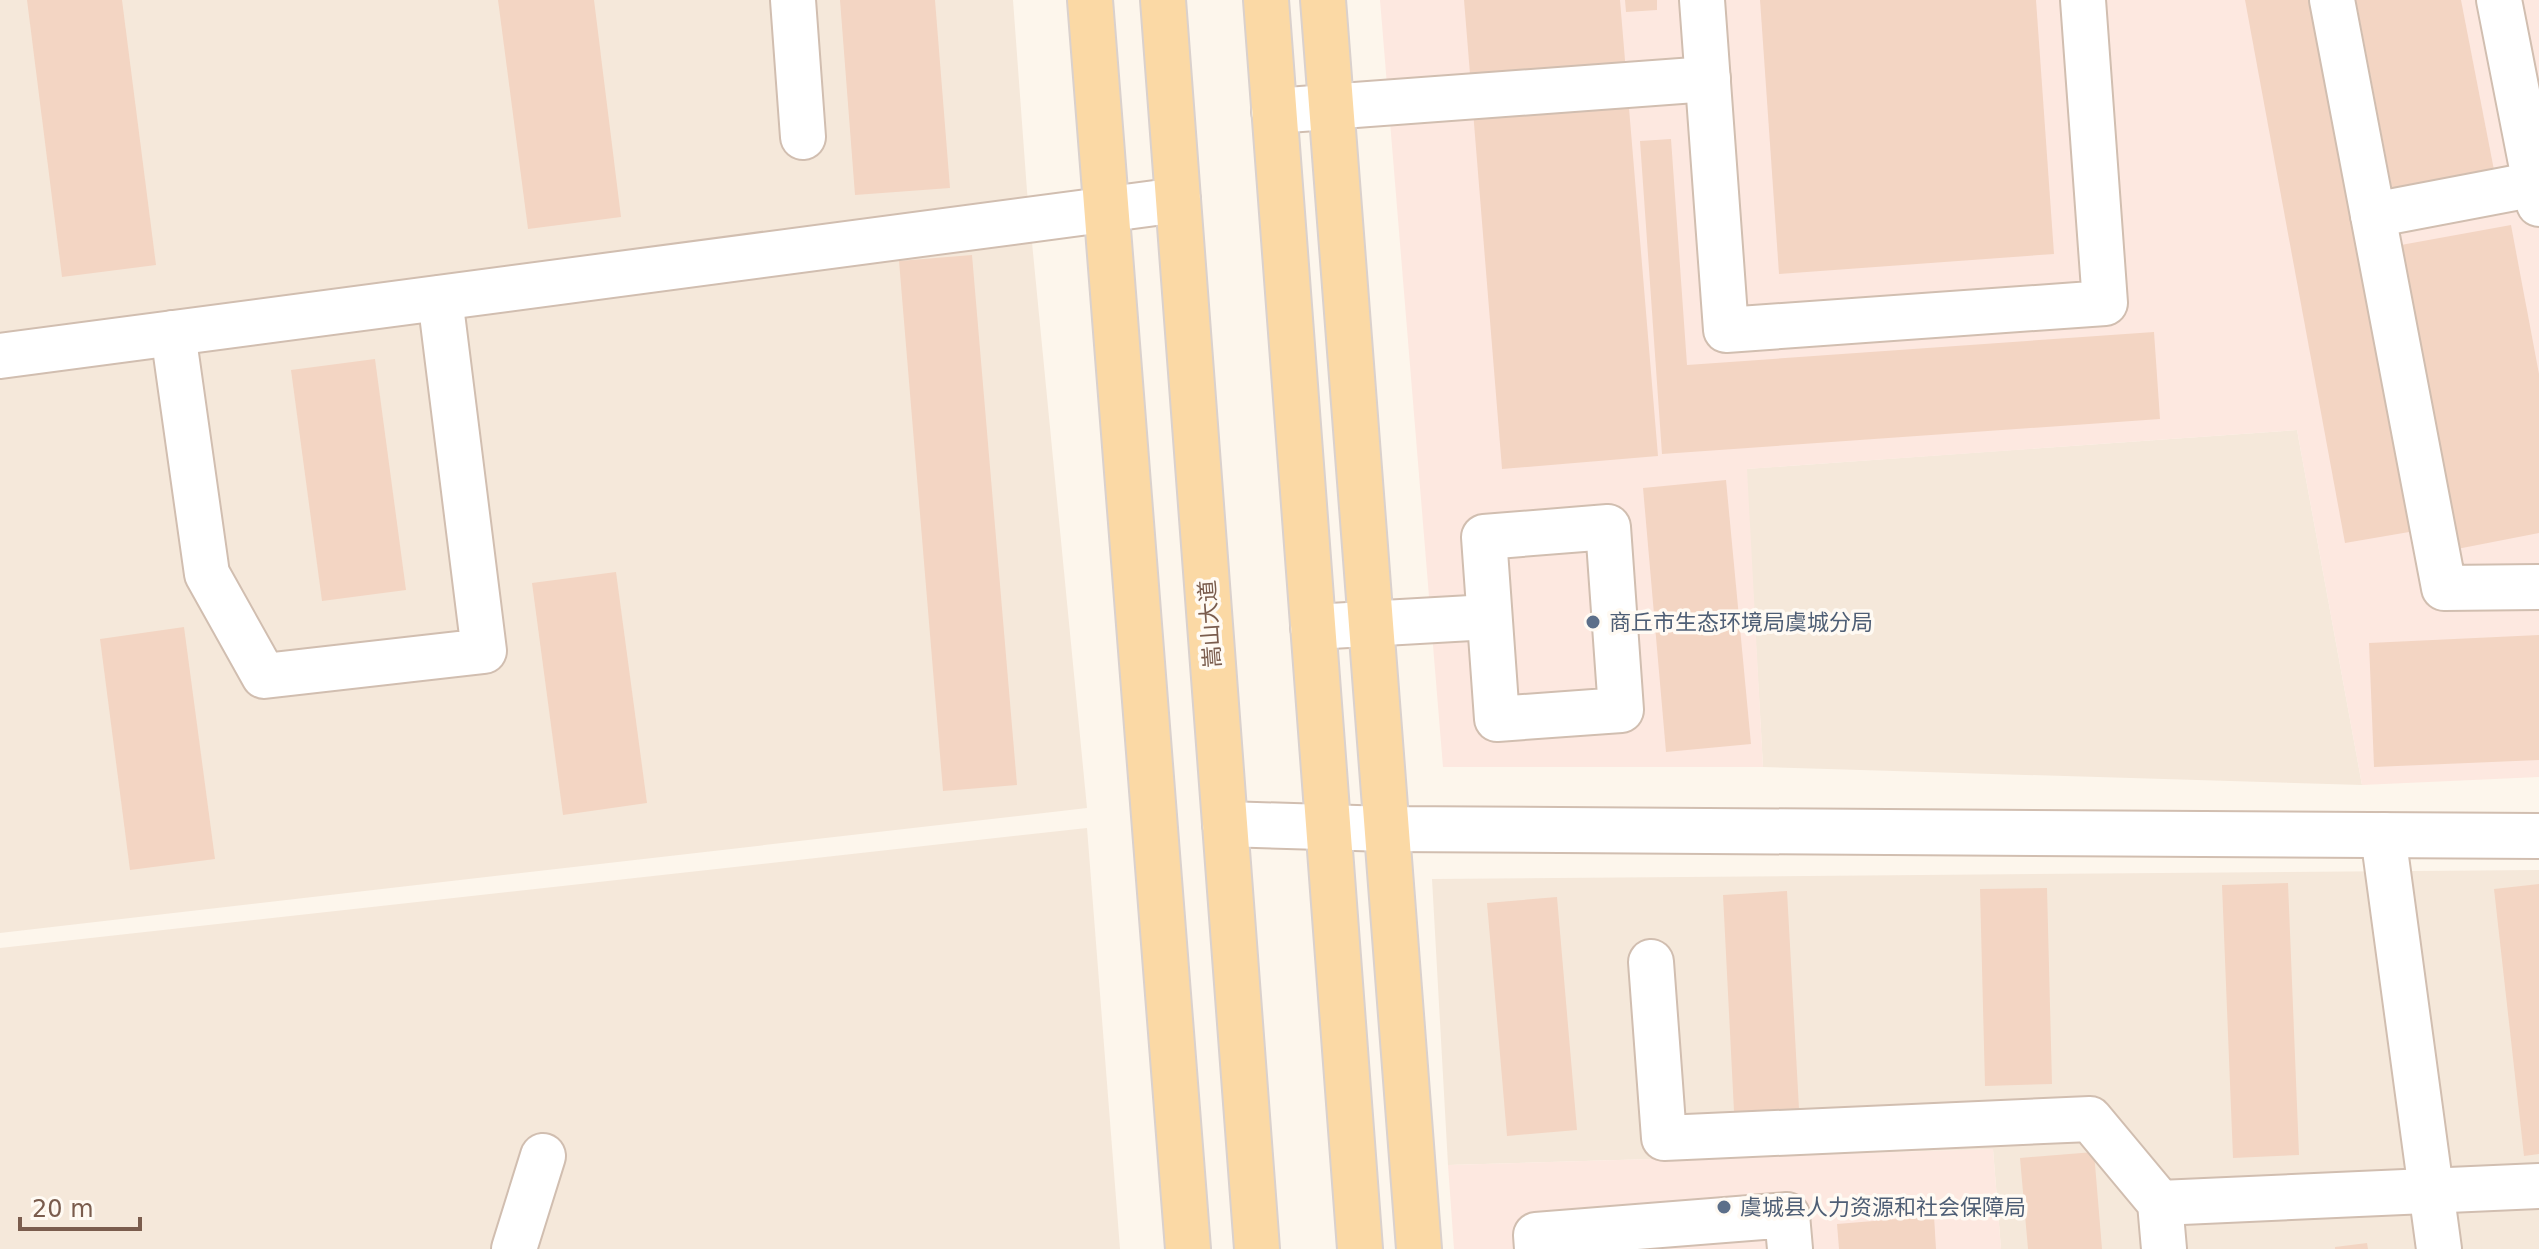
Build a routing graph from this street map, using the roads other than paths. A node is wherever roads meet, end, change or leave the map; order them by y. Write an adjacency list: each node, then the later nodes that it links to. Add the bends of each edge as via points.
1 (793, 0): 13 (street)
2 (1090, 0): 16 (main road)
3 (1163, 0): 15 (main road, 嵩山大道)
4 (1266, 0): 12 (main road)
5 (1323, 0): 11 (main road)
6 (1702, 0): 10 (street)
7 (2083, 0): 10 (street, via 2105,303 1726,330)
8 (2332, 0): 17 (street)
9 (2499, 0): 14 (street)
10 (1708, 79): 11 (street)
11 (1332, 107): 12 (street); 23 (main road)
12 (1274, 111): 24 (main road)
13 (803, 137)
14 (2537, 194): 17 (street)
15 (1178, 200): 16 (street); 25 (main road, 嵩山大道)
16 (1107, 211): 18 (street); 36 (main road)
17 (2373, 215): 21 (street, via 2444,588)
18 (440, 298): 19 (street); 19 (street, via 484,651 264,676 207,574)
19 (173, 333): 20 (street)
20 (0, 356)
21 (2539, 587)
22 (1489, 617): 22 (street, via 1484,537 1608,527 1621,710 1497,719); 23 (street)
23 (1372, 624): 24 (street); 27 (main road)
24 (1313, 627): 26 (main road)
25 (1225, 824): 26 (street); 37 (main road, 嵩山大道)
26 (1328, 828): 27 (street); 38 (main road)
27 (1388, 829): 28 (street); 39 (main road)
28 (2383, 835): 29 (street); 33 (street)
29 (2539, 836)
30 (1651, 962): 34 (street, via 1664,1138 2090,1119)
31 (543, 1156): 35 (street)
32 (2539, 1186): 33 (street)
33 (2431, 1191): 34 (street); 43 (street)
34 (2160, 1203): 42 (street)
35 (514, 1249)
36 (1188, 1249)
37 (1257, 1249)
38 (1360, 1249)
39 (1419, 1249)
40 (1537, 1249): 41 (street, via 1536,1235 1787,1215)
41 (1790, 1249)
42 (2164, 1249)
43 (2439, 1249)

